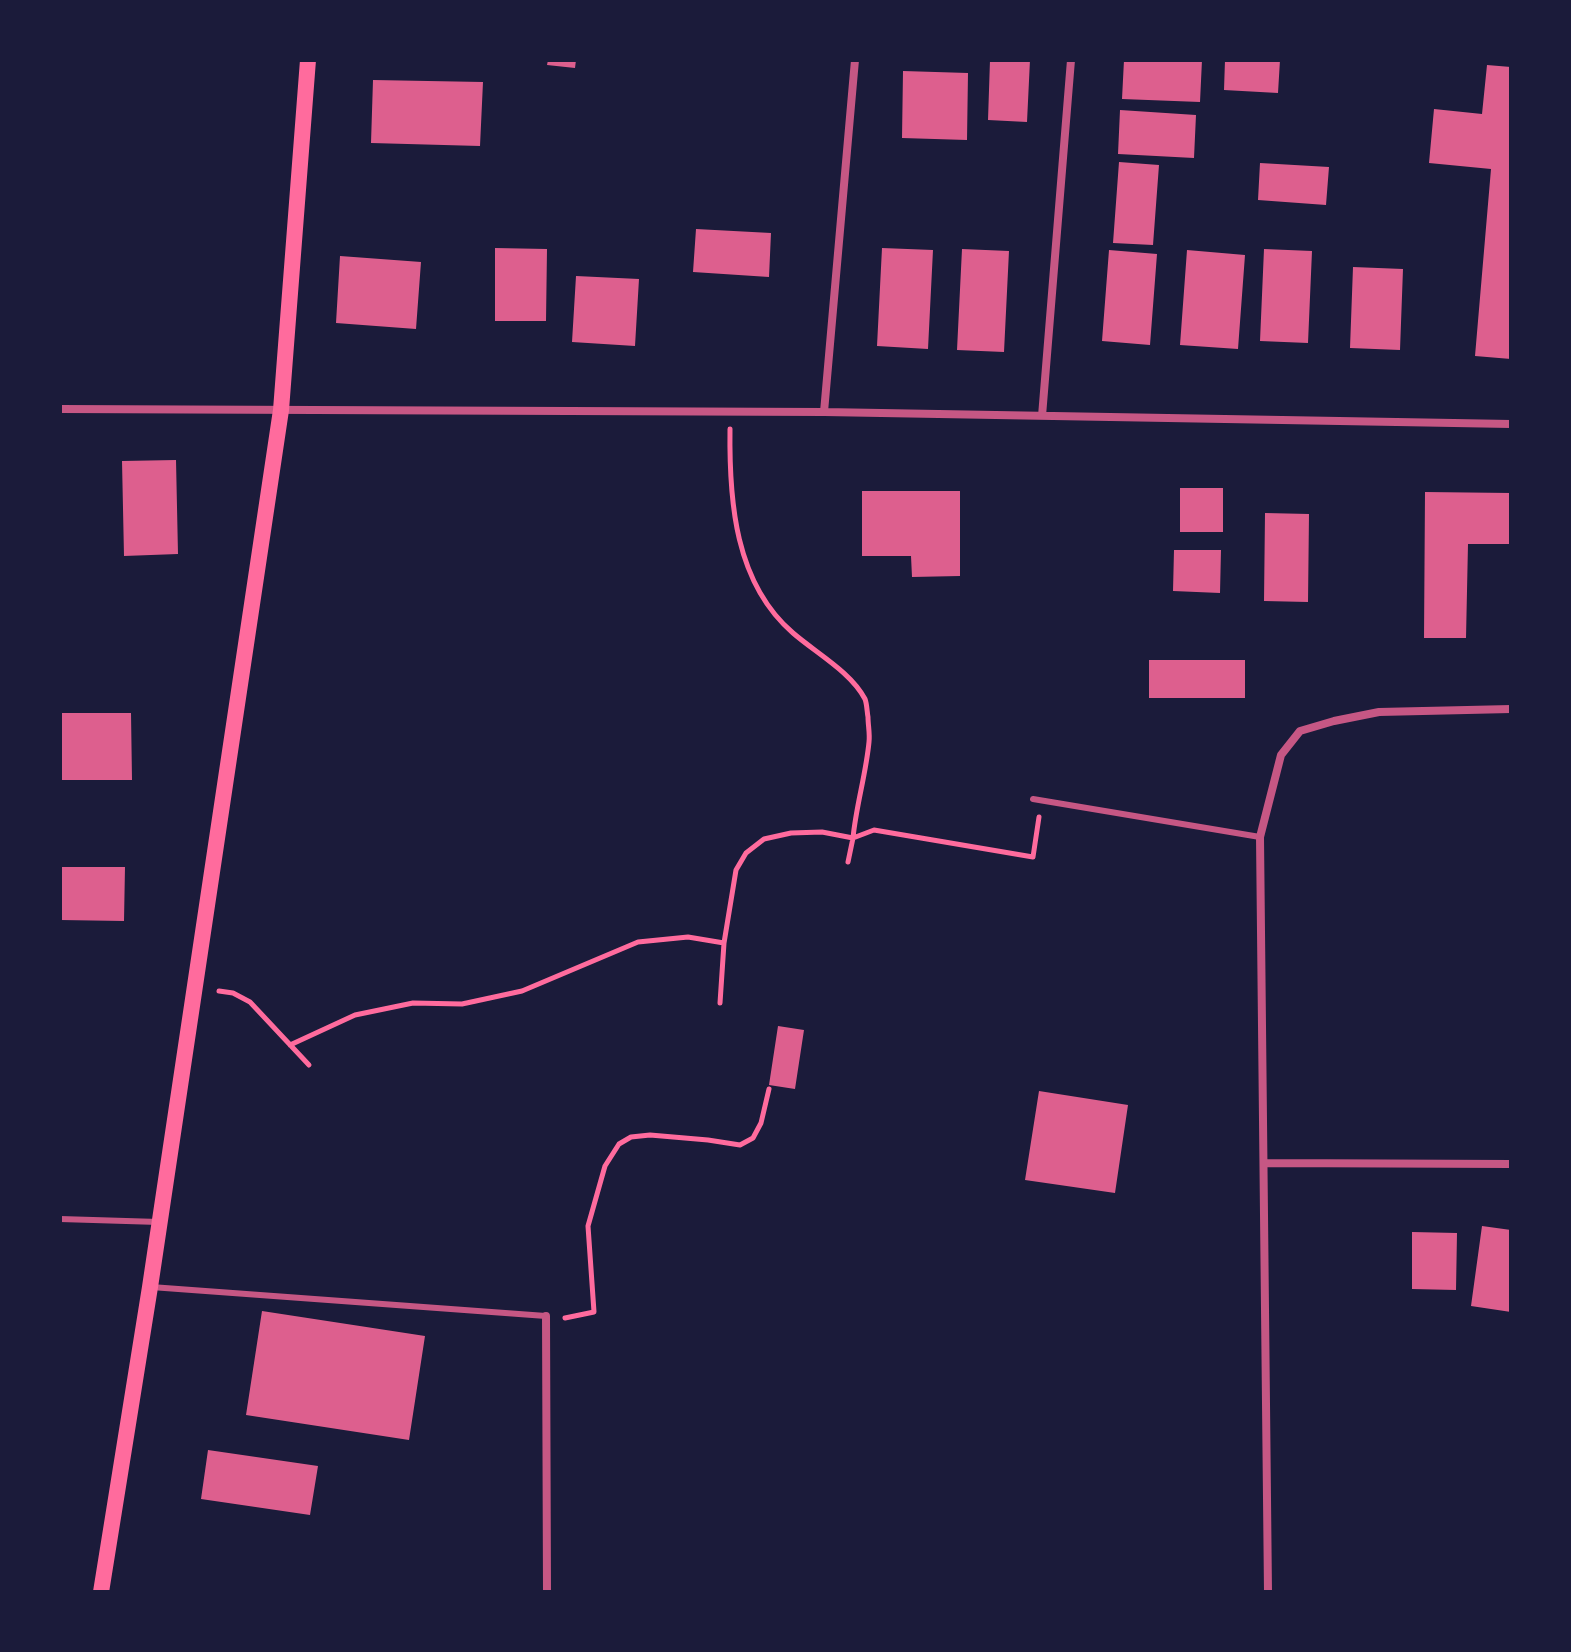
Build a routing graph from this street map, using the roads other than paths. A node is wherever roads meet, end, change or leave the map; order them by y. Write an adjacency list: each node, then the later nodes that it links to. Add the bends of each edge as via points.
1 (308, 60): 5 (main road)
2 (855, 60): 6 (street)
3 (1071, 60): 7 (street)
4 (60, 409): 5 (street)
5 (281, 410): 6 (street); 15 (main road)
6 (824, 412): 7 (street)
7 (1042, 416): 8 (street)
8 (1511, 424)
9 (1511, 709): 11 (street, via 1379,712 1300,731 1281,755)
10 (1033, 799): 11 (lane)
11 (1260, 837): 12 (street)
12 (1264, 1163): 13 (street); 20 (street)
13 (1511, 1164)
14 (60, 1219): 15 (lane)
15 (159, 1222): 16 (main road)
16 (150, 1287): 17 (lane); 18 (main road)
17 (546, 1319): 19 (street)
18 (101, 1592)
19 (547, 1592)
20 (1268, 1592)

